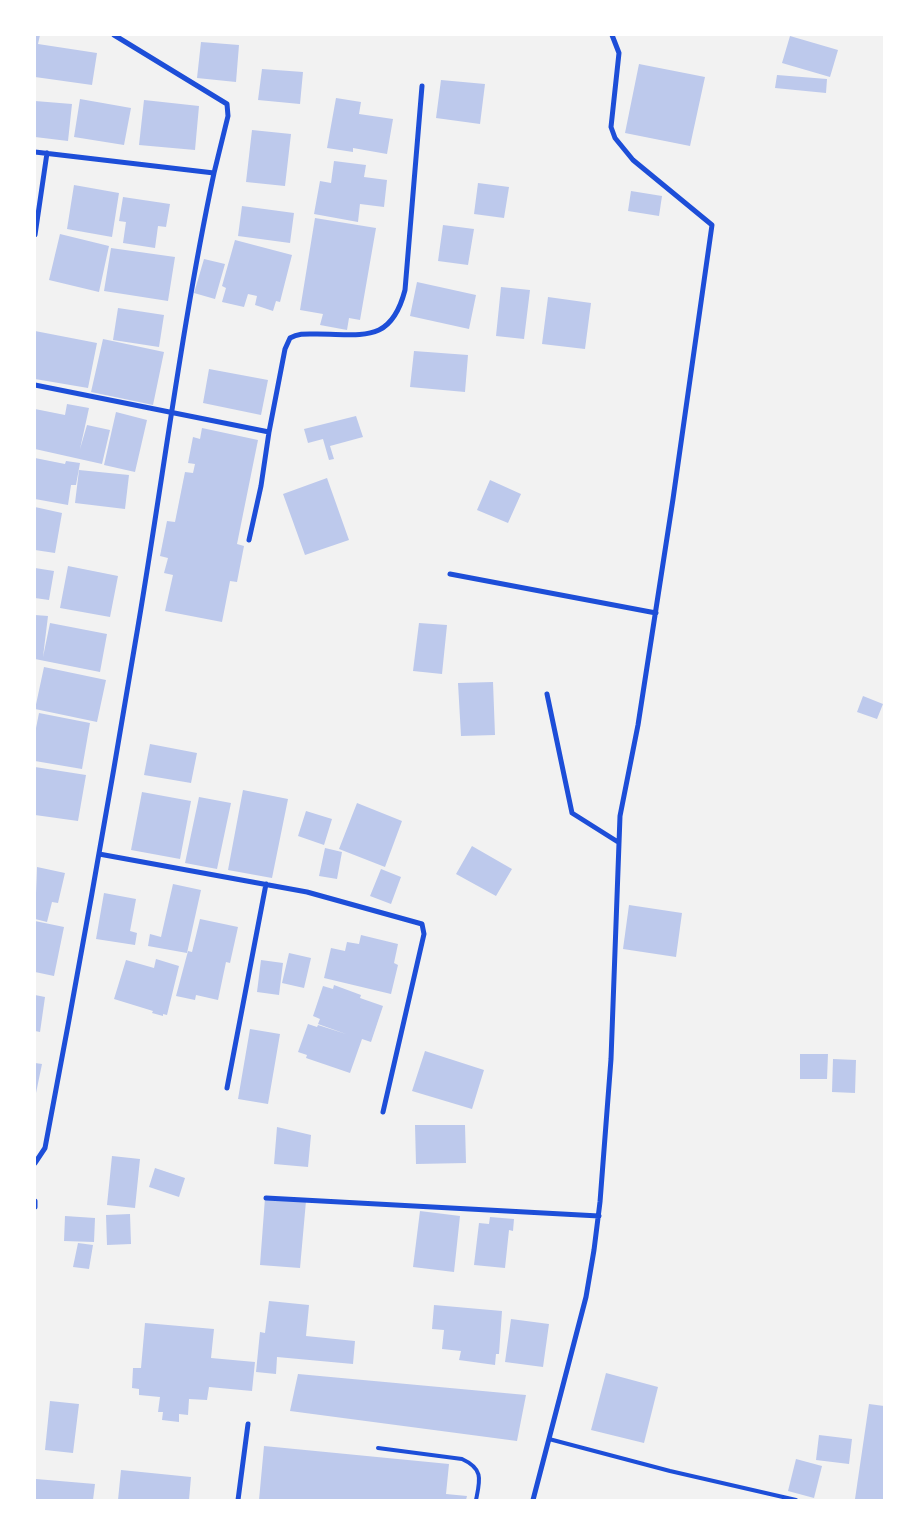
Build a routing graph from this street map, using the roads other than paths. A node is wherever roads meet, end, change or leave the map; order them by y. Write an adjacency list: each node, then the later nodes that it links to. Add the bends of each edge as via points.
1 (114, 35): 6 (street, via 227,104 228,116)
2 (612, 35): 13 (street, via 619,53 611,127 615,138 633,160 712,225)
3 (422, 86): 10 (street, via 405,290 401,305 396,316 383,329 368,334 304,334 290,338)
4 (35, 152): 5 (street)
5 (47, 153): 6 (street); 7 (street)
6 (214, 173): 9 (street, via 193,272)
7 (35, 235)
8 (35, 385): 9 (street)
9 (170, 412): 10 (street); 16 (street, via 136,643)
10 (269, 432): 11 (street)
11 (249, 540)
12 (450, 574): 13 (street)
13 (656, 613): 15 (street)
14 (547, 694): 15 (street, via 572,813)
15 (618, 842): 24 (street, via 611,1059)
16 (98, 854): 17 (street); 20 (street, via 45,1148)
17 (266, 884): 18 (street); 19 (street, via 340,900 414,921 424,927)
18 (227, 1088)
19 (383, 1112)
20 (35, 1163)
21 (266, 1198): 24 (street)
22 (35, 1201): 23 (street)
23 (35, 1207)
24 (599, 1216): 26 (street, via 586,1298)
25 (248, 1424): 28 (street)
26 (549, 1440): 30 (street); 31 (lane)
27 (378, 1448): 29 (lane, via 462,1459 473,1464 479,1480)
28 (238, 1500)
29 (476, 1500)
30 (533, 1500)
31 (796, 1500)

